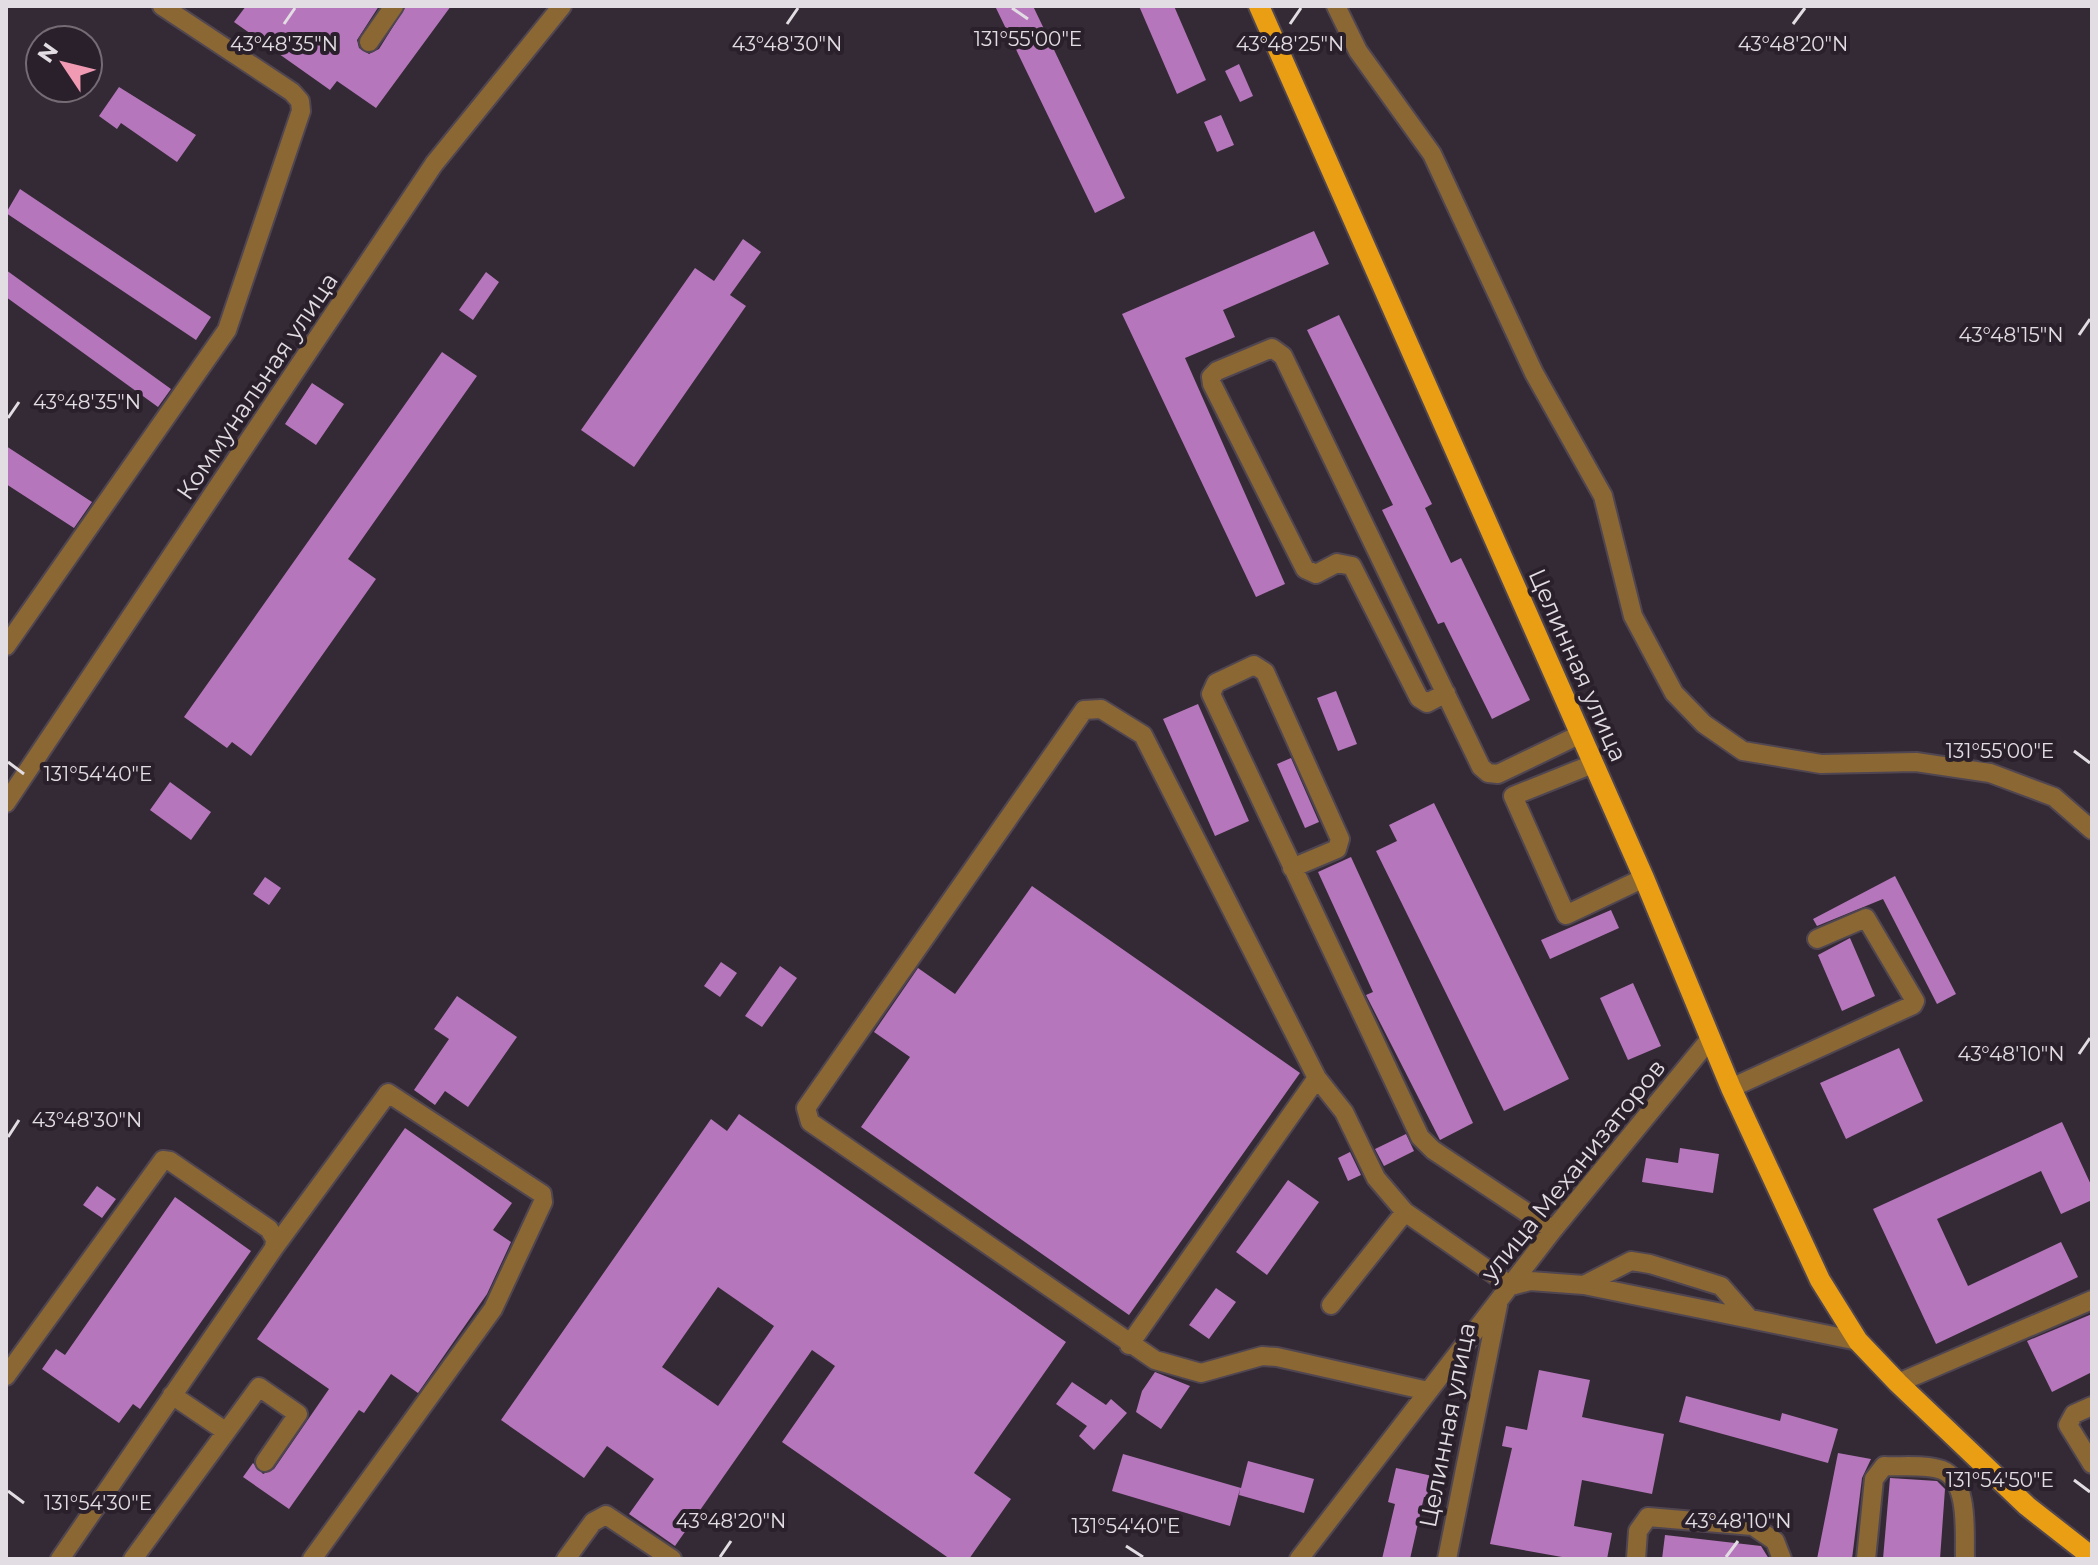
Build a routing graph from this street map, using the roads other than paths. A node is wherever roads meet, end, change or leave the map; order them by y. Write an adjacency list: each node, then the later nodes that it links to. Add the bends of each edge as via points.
1 (162, 6): 7 (street, via 292,92 301,111 227,330)
2 (394, 6): 6 (street)
3 (562, 6): 11 (street, Коммунальная улица, via 434,164)
4 (1259, 6): 9 (main road, Целинная улица)
5 (1336, 6): 12 (street, via 1358,51 1432,154 1534,373 1603,496 1633,616 1674,693 1704,724 1743,751 1821,764 1916,762 1990,773 2054,797)
6 (369, 42)
7 (6, 646)
8 (1446, 693): 8 (street, via 1283,356 1272,348 1217,371 1212,384 1305,569 1316,574 1337,563 1352,566 1419,698 1427,703); 9 (street, via 1488,773 1498,774)
9 (1581, 734): 10 (main road, Целинная улица)
10 (1593, 764): 14 (main road, Целинная улица); 14 (street, via 1513,796 1566,915)
11 (6, 803)
12 (2092, 830)
13 (1292, 868): 13 (street, via 1211,694 1216,683 1254,665 1265,672 1340,839 1337,849); 20 (street, via 1420,1137)
14 (1644, 878): 16 (main road, Целинная улица)
15 (1817, 939): 18 (street, via 1866,918 1913,1005)
16 (1710, 1039): 18 (main road, Целинная улица); 20 (street, улица Механизаторов)
17 (1317, 1078): 19 (street, via 1344,1112 1376,1178); 29 (street); 29 (street, via 1143,735 1101,709 1084,710 806,1108 810,1122)
18 (1731, 1088): 28 (main road, Целинная улица, via 1820,1280)
19 (1405, 1212): 23 (street); 26 (street)
20 (1553, 1230): 23 (street, улица Механизаторов)
21 (274, 1248): 30 (street, via 269,1229 163,1160); 33 (street); 41 (street, via 388,1093 542,1194 543,1202 493,1309)
22 (1584, 1285): 23 (street, via 1530,1281); 27 (street); 27 (street, via 1631,1261 1650,1264 1721,1286)
23 (1511, 1286): 25 (street, улица Механизаторов)
24 (2092, 1300): 31 (street)
25 (1498, 1302): 32 (street, улица Механизаторов); 45 (street, Целинная улица)
26 (1331, 1305)
27 (1749, 1318): 28 (street)
28 (1858, 1341): 31 (main road, Целинная улица)
29 (1129, 1345): 32 (street, via 1155,1360 1201,1373 1262,1356 1277,1357)
30 (6, 1376)
31 (1898, 1383): 38 (main road, Целинная улица, via 2027,1506)
32 (1428, 1391): 44 (street, улица Механизаторов)
33 (172, 1395): 35 (street); 39 (street)
34 (2092, 1406): 37 (street, via 2074,1414 2068,1425)
35 (225, 1431): 36 (street, via 259,1387 294,1409 295,1420); 40 (street)
36 (265, 1462)
37 (2092, 1464)
38 (2092, 1557)
39 (60, 1559)
40 (133, 1559)
41 (312, 1559)
42 (566, 1559): 43 (street, via 593,1522 606,1515)
43 (672, 1559)
44 (1299, 1559)
45 (1447, 1559)
46 (1636, 1559): 47 (street, via 1638,1531 1648,1517 1753,1526 1775,1541)
47 (1782, 1559)
48 (1866, 1559): 49 (street, via 1874,1479 1884,1466 1940,1469 1951,1476 1961,1498)
49 (1965, 1559)

